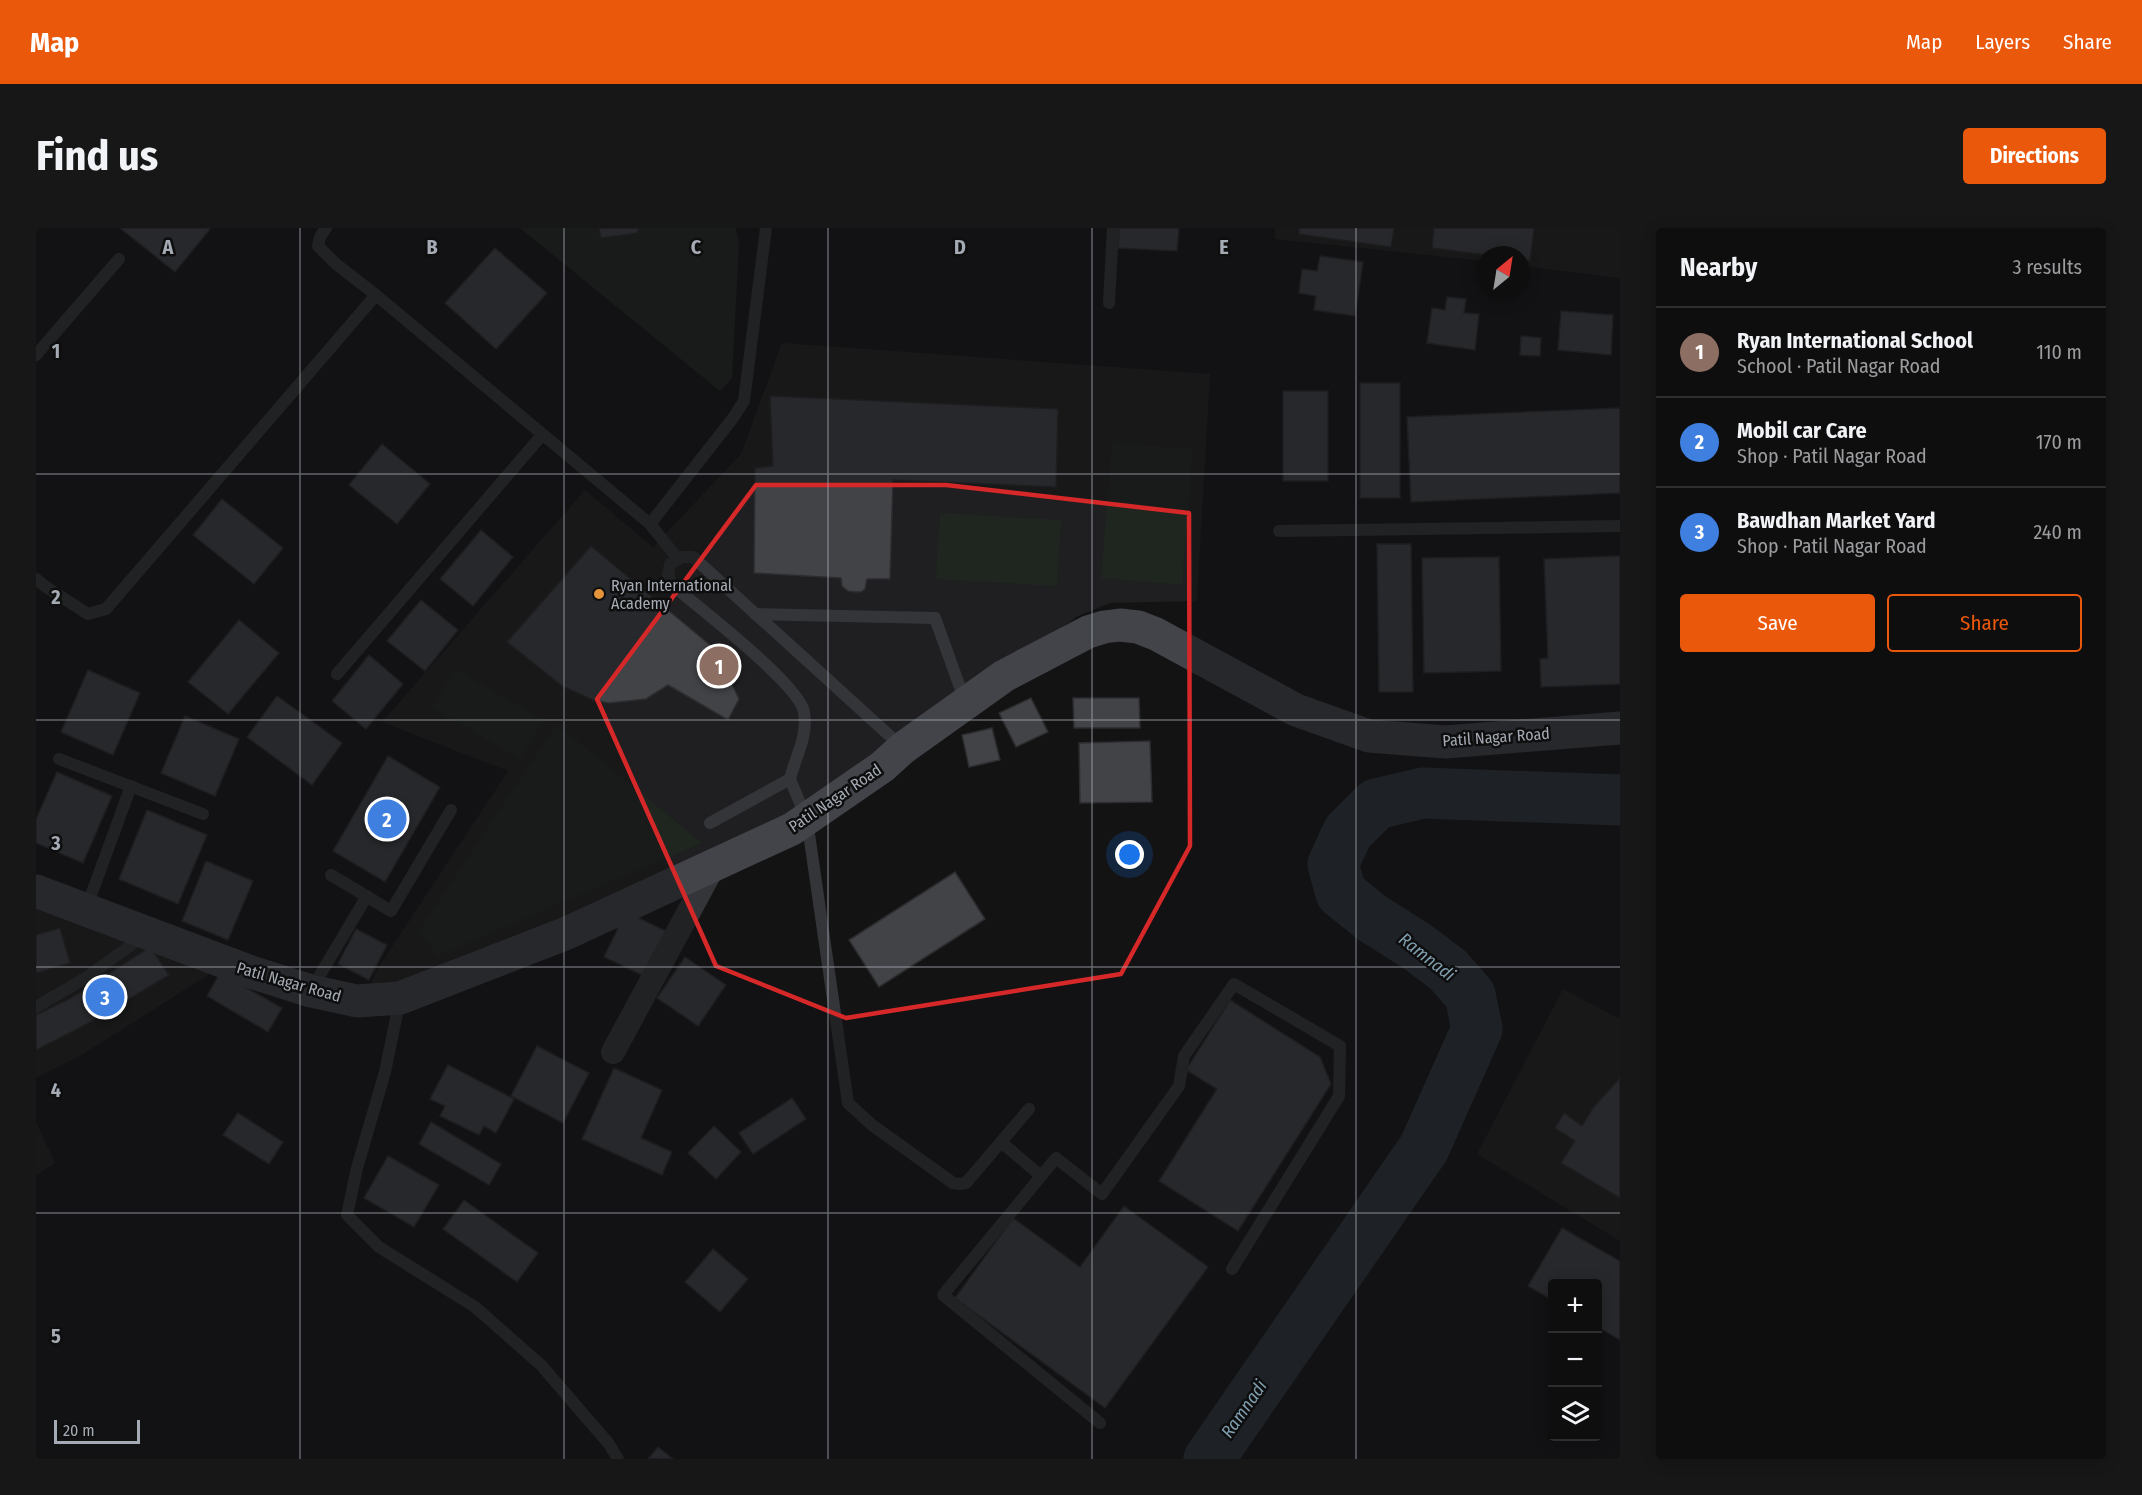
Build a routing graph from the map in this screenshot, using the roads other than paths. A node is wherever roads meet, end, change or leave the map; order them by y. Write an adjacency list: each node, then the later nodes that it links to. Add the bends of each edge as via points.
1 (326, 228): 5 (lane, via 318,246)
2 (766, 228): 9 (lane, via 744,401)
3 (1113, 228): 6 (lane)
4 (120, 259): 7 (lane)
5 (376, 295): 8 (lane); 13 (lane, via 106,609 88,614)
6 (1109, 303)
7 (36, 355)
8 (542, 435): 9 (lane); 15 (lane)
9 (650, 524): 12 (lane)
10 (1620, 526): 11 (lane)
11 (1279, 531)
12 (678, 560): 14 (lane, via 693,557); 20 (lane, via 670,564 668,575 672,585 771,669 804,710 804,741)
13 (36, 579)
14 (755, 614): 16 (lane, via 935,618); 18 (lane)
15 (337, 674)
16 (962, 693)
17 (1620, 728): 18 (street, Patil Nagar Road, via 1446,742 1369,736 1296,710 1156,634 1120,625 1089,632 1004,676)
18 (903, 748): 24 (street, Patil Nagar Road)
19 (59, 759): 21 (lane)
20 (790, 778): 24 (lane); 25 (lane)
21 (131, 786): 23 (lane); 30 (lane)
22 (451, 810): 29 (lane, via 391,910)
23 (203, 814)
24 (807, 820): 26 (street, Patil Nagar Road); 37 (lane, via 848,1102 872,1125 954,1184 966,1182)
25 (710, 823)
26 (713, 867): 33 (street, Patil Nagar Road, via 567,933); 35 (street)
27 (332, 875): 29 (lane)
28 (36, 891): 30 (street, Patil Nagar Road)
29 (367, 896): 32 (lane)
30 (86, 910): 31 (street, Patil Nagar Road)
31 (147, 933): 32 (street, Patil Nagar Road); 34 (lane, via 84,979)
32 (311, 991): 33 (street, Patil Nagar Road, via 357,1001)
33 (400, 998): 41 (lane, via 347,1215 379,1246 476,1307 541,1365)
34 (36, 1007)
35 (613, 1052)
36 (1029, 1109): 37 (lane)
37 (1001, 1142): 38 (lane)
38 (1041, 1176): 39 (lane, via 1056,1158 1102,1194 1179,1086 1184,1056 1234,984 1340,1046 1339,1096); 40 (lane, via 943,1295)
39 (1232, 1269)
40 (1101, 1423)
41 (618, 1459)

